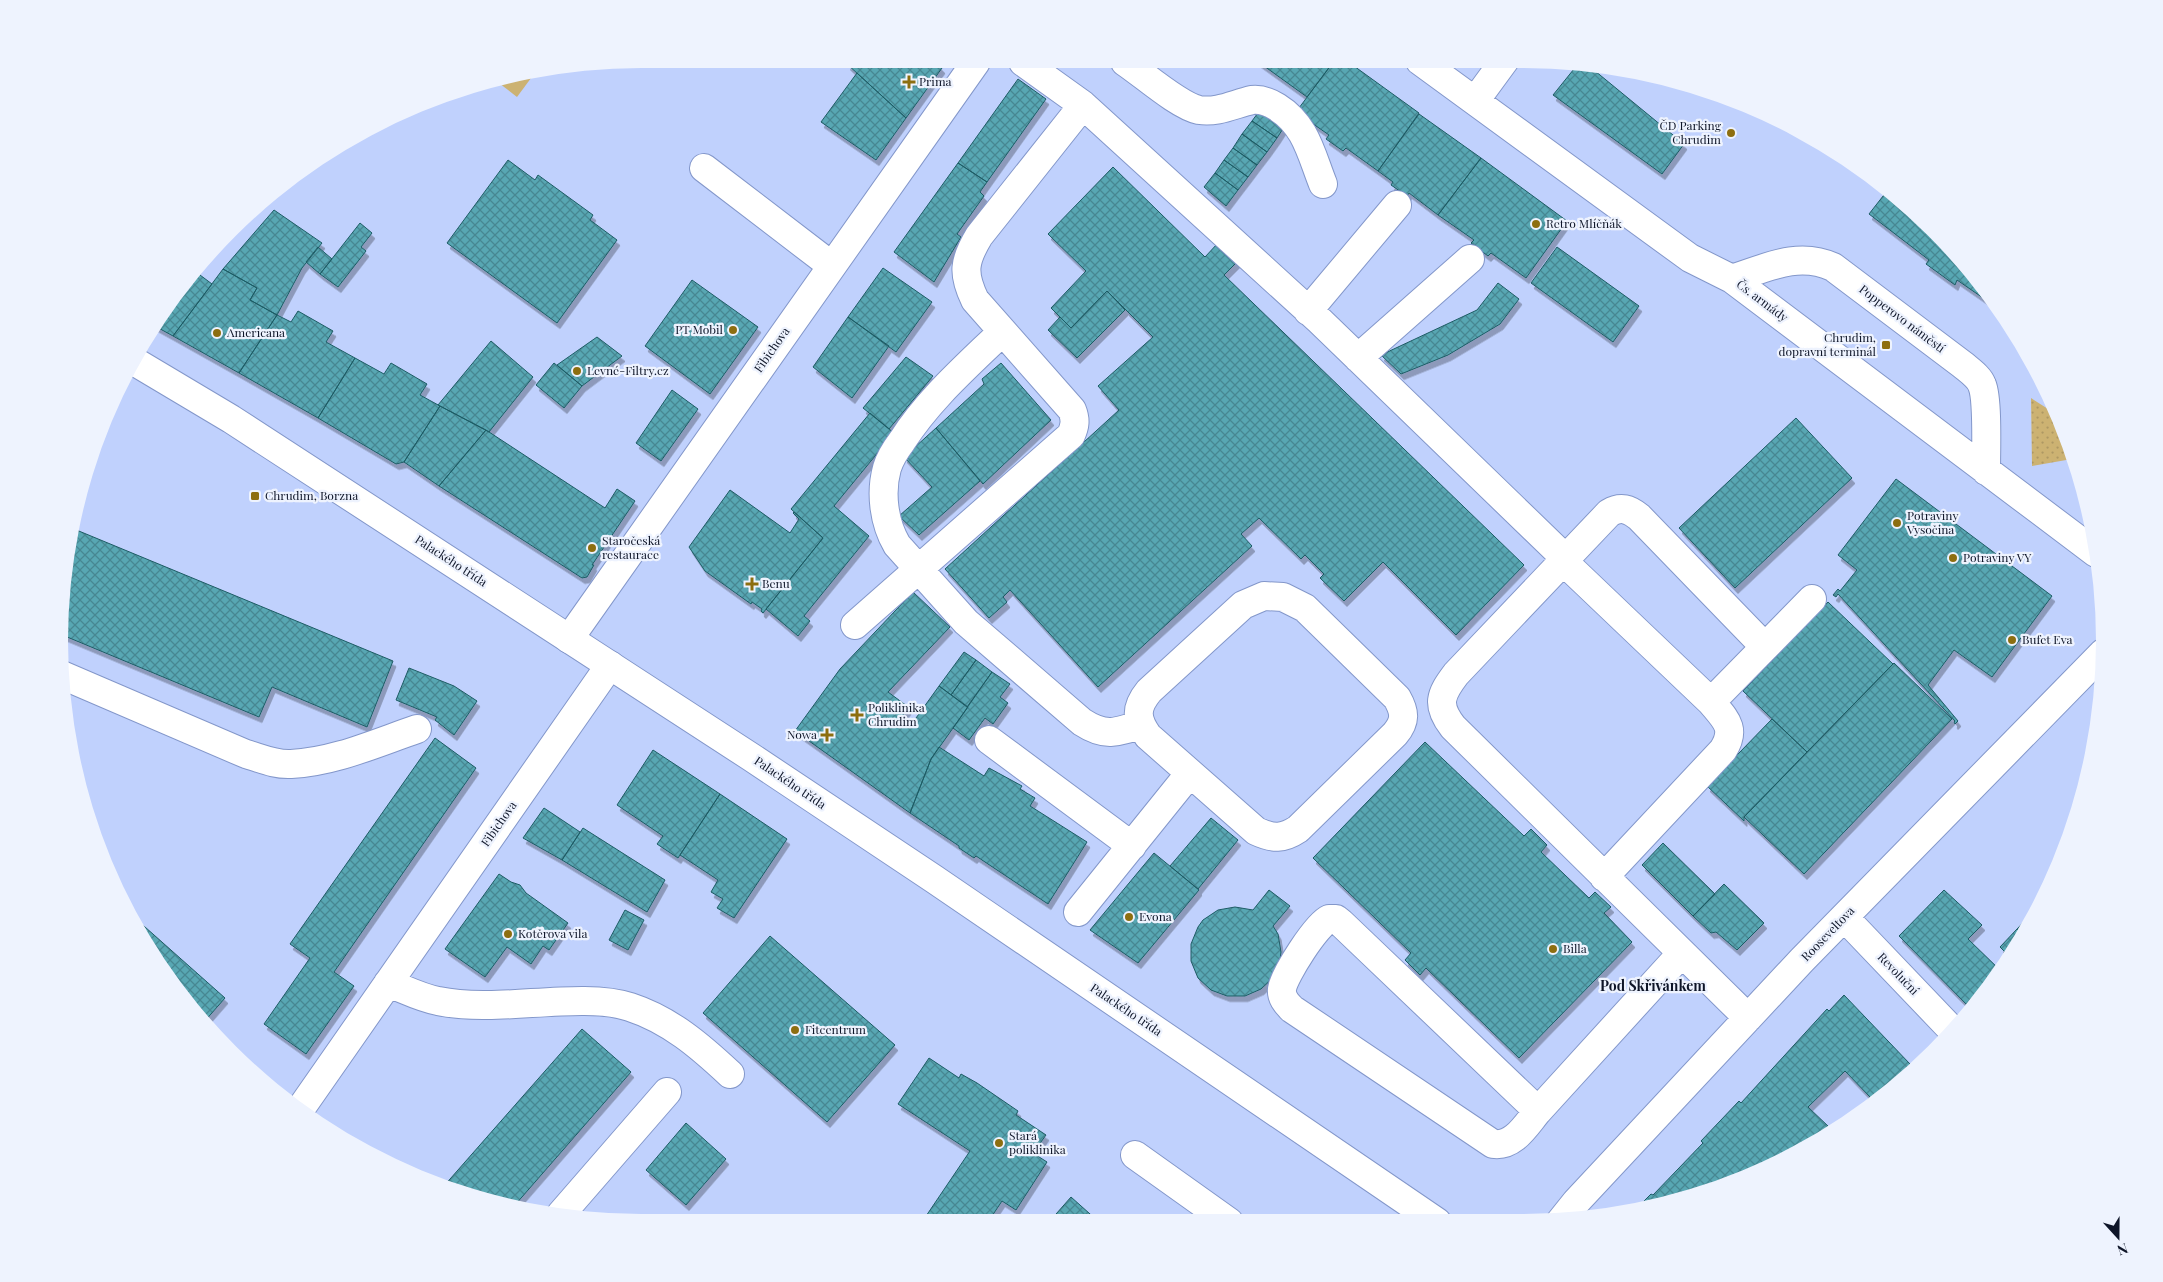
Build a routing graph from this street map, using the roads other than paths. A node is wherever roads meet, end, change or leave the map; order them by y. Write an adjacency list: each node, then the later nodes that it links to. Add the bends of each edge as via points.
1 (972, 68): 12 (street, Fibichova)
2 (1031, 68): 7 (street)
3 (1134, 68): 9 (street, via 1197,109 1220,110 1258,99 1271,103 1291,116 1300,128)
4 (1431, 68): 6 (street, Čs. armády)
5 (1499, 68): 6 (street)
6 (1475, 101): 13 (street, Čs. armády, via 1690,258)
7 (1083, 105): 14 (street); 15 (street, via 979,236 968,255 968,287)
8 (704, 168): 12 (street)
9 (1323, 184)
10 (1398, 205): 14 (street)
11 (1470, 259): 16 (street)
12 (832, 266): 24 (street, Fibichova)
13 (1732, 279): 18 (street, Čs. armády); 18 (street, Popperovo náměstí, via 1783,262 1819,261 1833,267 1963,365 1982,385)
14 (1308, 311): 16 (street)
15 (1002, 332): 21 (street, via 926,406 892,455 887,468 884,508 890,533); 21 (street, via 1072,410 1076,418 1075,427 1071,435)
16 (1358, 358): 20 (street)
17 (139, 364): 24 (street, Palackého třída, via 231,419)
18 (1986, 471): 19 (street, Čs. armády)
19 (2087, 547)
20 (1565, 560): 25 (street, via 1609,513 1623,508 1631,511); 29 (street, via 1456,674 1444,691); 30 (street)
21 (919, 569): 23 (street); 32 (street, via 980,634 1082,722 1093,729 1111,733)
22 (1812, 599): 25 (street)
23 (855, 625)
24 (569, 639): 27 (street, Palackého třída)
25 (1765, 647): 30 (street)
26 (2095, 661): 39 (street, Rooseveltova)
27 (610, 665): 41 (street, Fibichova); 52 (street, Palackého třída, via 934,879)
28 (69, 679): 33 (street, via 246,754 276,763 319,760)
29 (1442, 700): 31 (street); 37 (street, via 1443,710 1453,727)
30 (1710, 702): 37 (street, via 1728,725 1727,743)
31 (1403, 708): 32 (street, via 1397,698 1306,608 1283,597 1264,596 1239,608 1149,692 1138,708); 35 (street, via 1402,726 1395,734 1298,829 1288,835 1267,837 1256,831)
32 (1141, 724): 35 (street, via 1148,736)
33 (417, 729)
34 (989, 740): 36 (street)
35 (1190, 773): 36 (street)
36 (1132, 846): 38 (street)
37 (1604, 877): 40 (street)
38 (1078, 912)
39 (1844, 917): 42 (street, Rooseveltova); 43 (street, Revoluční)
40 (1681, 954): 42 (street); 47 (street)
41 (388, 983): 44 (street, via 428,998 455,1003 592,1002 629,1006 682,1032); 46 (street, Fibichova)
42 (1748, 1018): 50 (street, Rooseveltova)
43 (1947, 1025)
44 (730, 1074)
45 (666, 1092): 49 (street)
46 (304, 1104)
47 (1538, 1111): 47 (street, via 1508,1143 1493,1144 1292,1009 1284,998 1283,983 1318,927 1329,919 1341,923)
48 (1134, 1155): 51 (street)
49 (565, 1210)
50 (1568, 1212)
51 (1218, 1214)
52 (1425, 1214)

